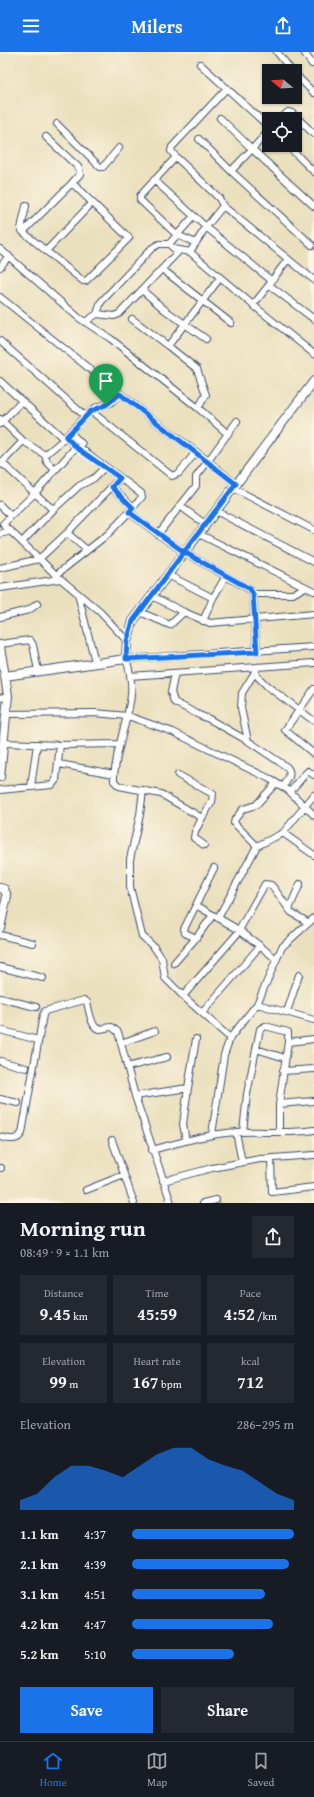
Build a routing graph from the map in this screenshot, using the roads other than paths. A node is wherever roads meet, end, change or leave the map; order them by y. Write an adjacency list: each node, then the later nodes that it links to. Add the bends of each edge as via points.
1 (277, 52): 4 (street)
2 (304, 52): 5 (street)
3 (200, 64): 7 (street)
4 (286, 64)
5 (312, 64)
6 (302, 81): 8 (street)
7 (227, 88): 10 (street); 20 (street, via 172,147 171,151)
8 (313, 91)
9 (220, 118): 18 (street)
10 (262, 120)
11 (302, 123): 13 (street)
12 (57, 124): 17 (street, via 100,167 103,167)
13 (314, 134)
14 (46, 137): 24 (street, via 79,168 80,174)
15 (262, 138): 18 (street)
16 (199, 139): 21 (street)
17 (119, 148)
18 (252, 149): 21 (street); 28 (street)
19 (294, 152): 22 (street)
20 (176, 157): 23 (street); 27 (street, via 219,198)
21 (231, 171): 35 (street)
22 (314, 172)
23 (154, 180): 29 (street); 32 (street, via 140,196 140,200)
24 (72, 183): 25 (street); 31 (street)
25 (92, 203): 37 (street); 37 (street, via 129,238 128,240 83,282)
26 (26, 206): 31 (street, via 21,229)
27 (223, 206): 30 (street); 41 (street)
28 (314, 206)
29 (194, 216): 30 (street); 32 (street)
30 (206, 228): 33 (street); 46 (street)
31 (23, 232): 37 (street)
32 (177, 235): 33 (street); 34 (street)
33 (196, 243): 39 (street)
34 (169, 244): 38 (street); 51 (street, via 159,244 152,248 101,302)
35 (313, 245)
36 (0, 249): 40 (street)
37 (46, 251)
38 (179, 251): 39 (street); 43 (street)
39 (190, 252): 44 (street)
40 (9, 256): 42 (street); 54 (street)
41 (288, 259): 45 (street); 46 (street)
42 (0, 267)
43 (162, 269): 47 (street); 49 (street)
44 (220, 278): 49 (street); 50 (street)
45 (314, 280)
46 (270, 283): 50 (street); 52 (street)
47 (142, 290): 51 (street, via 119,314); 56 (street)
48 (0, 297): 63 (street)
49 (201, 301): 55 (street); 56 (street)
50 (253, 305): 60 (street)
51 (97, 314): 54 (street)
52 (314, 319)
53 (132, 320): 59 (street)
54 (85, 322): 65 (street, via 111,339)
55 (231, 323)
56 (184, 324): 57 (street); 59 (street)
57 (206, 339)
58 (0, 341): 67 (street)
59 (168, 346): 65 (street, via 197,369 206,395)
60 (314, 354)
61 (0, 381): 64 (street)
62 (314, 381): 81 (street)
63 (120, 394): 66 (street, via 110,403); 74 (street)
64 (22, 401): 68 (street); 71 (street)
65 (198, 408): 70 (street)
66 (91, 411): 67 (street); 74 (street, via 172,476 178,474)
67 (85, 416): 71 (street)
68 (1, 421): 72 (street)
69 (237, 421): 70 (street)
70 (228, 434): 76 (street)
71 (66, 436): 73 (street); 75 (street)
72 (23, 441): 75 (street); 77 (street)
73 (80, 446): 78 (street); 79 (street)
74 (196, 452): 76 (street)
75 (45, 455): 79 (street, via 47,462)
76 (208, 461): 81 (street); 85 (street, via 196,477 196,486)
77 (1, 463): 83 (street)
78 (105, 467): 80 (street); 86 (street)
79 (55, 470): 83 (street)
80 (120, 478): 82 (street); 87 (street, via 143,495)
81 (235, 486): 88 (street); 92 (street)
82 (112, 487): 87 (street); 94 (street)
83 (34, 494): 86 (street); 89 (street)
84 (0, 505): 89 (street)
85 (180, 506): 91 (street); 96 (street)
86 (55, 508): 98 (street)
87 (131, 510): 96 (street); 99 (street, via 108,534)
88 (216, 511): 91 (street); 102 (street)
89 (11, 516): 90 (street)
90 (2, 523): 93 (street)
91 (205, 524): 97 (street)
92 (314, 530)
93 (11, 531): 95 (street); 98 (street)
94 (67, 533): 99 (street); 101 (street)
95 (0, 534)
96 (158, 534): 100 (street)
97 (199, 534): 100 (street); 107 (street)
98 (23, 541): 101 (street)
99 (87, 550): 106 (street)
100 (184, 552): 104 (street); 105 (street)
101 (39, 559): 103 (street); 106 (street)
102 (314, 562)
103 (0, 568)
104 (168, 575): 112 (street); 113 (street)
105 (226, 576): 111 (street, via 250,589); 113 (street)
106 (58, 577): 108 (street); 110 (street)
107 (305, 587): 109 (street); 111 (street, via 293,594)
108 (0, 588)
109 (314, 592)
110 (78, 594): 121 (street, via 100,612); 125 (street)
111 (253, 594): 119 (street)
112 (152, 596): 115 (street); 116 (street)
113 (213, 598): 120 (street)
114 (37, 604): 118 (street, via 29,610)
115 (140, 612): 116 (street, via 170,625); 121 (street, via 133,621)
116 (184, 612): 120 (street)
117 (314, 614): 119 (street)
118 (0, 617)
119 (256, 619): 120 (street, via 210,623); 124 (street)
120 (203, 621)
121 (127, 641): 126 (street)
122 (0, 646): 129 (street, via 30,640); 133 (street)
123 (314, 647): 124 (street)
124 (257, 652): 126 (street)
125 (94, 662): 126 (street); 129 (street)
126 (127, 663): 132 (street)
127 (314, 663): 128 (street)
128 (258, 667): 130 (street); 131 (street)
129 (38, 671): 133 (street)
130 (175, 673): 132 (street); 140 (street, via 171,692 174,702)
131 (254, 673): 136 (street); 140 (street, via 242,693 241,708)
132 (130, 675): 138 (street, via 132,693)
133 (2, 676): 135 (street)
134 (314, 689): 136 (street)
135 (4, 697): 137 (street)
136 (298, 710): 139 (street); 145 (street, via 285,730)
137 (6, 714): 138 (street, via 94,713); 141 (street)
138 (128, 716): 143 (street); 151 (street, via 180,735)
139 (314, 721)
140 (248, 741): 153 (street, via 289,770 290,776)
141 (4, 742): 142 (street); 150 (street)
142 (37, 744): 144 (street); 152 (street)
143 (120, 744): 144 (street); 147 (street)
144 (60, 745): 146 (street)
145 (314, 754)
146 (59, 764): 147 (street); 152 (street, via 54,783)
147 (114, 774): 155 (street, via 116,785)
148 (178, 775): 160 (street, via 213,794 212,802)
149 (314, 775): 156 (street, via 308,771)
150 (0, 777)
151 (276, 782): 153 (street); 163 (street, via 256,805 243,809 235,819 234,823)
152 (31, 787): 154 (street)
153 (283, 787): 156 (street)
154 (0, 790)
155 (143, 790): 160 (street, via 161,794); 183 (street, via 129,866 131,892 142,936 162,959 165,978)
156 (290, 792): 158 (street)
157 (314, 795): 158 (street)
158 (305, 808): 159 (street); 161 (street)
159 (314, 815)
160 (202, 818): 162 (street, via 194,838)
161 (283, 833): 163 (street); 164 (street)
162 (204, 845)
163 (257, 846): 170 (street)
164 (314, 855)
165 (214, 868): 168 (street)
166 (300, 884): 169 (street)
167 (0, 888): 172 (street, via 4,889 7,896)
168 (196, 905): 170 (street); 175 (street, via 184,929 185,933)
169 (289, 910): 171 (street); 173 (street, via 274,887 265,884)
170 (216, 916): 173 (street); 175 (street)
171 (312, 921): 178 (street, via 282,947)
172 (0, 925)
173 (239, 930): 177 (street); 183 (street)
174 (0, 935): 176 (street)
175 (196, 938): 179 (street)
176 (33, 944)
177 (260, 946): 178 (street); 188 (street)
178 (276, 959): 185 (street)
179 (174, 963)
180 (0, 968): 182 (street)
181 (299, 975): 187 (street)
182 (43, 978)
183 (183, 996): 188 (street)
184 (0, 998): 186 (street)
185 (257, 1004): 187 (street); 192 (street)
186 (36, 1007)
187 (287, 1012): 189 (street)
188 (202, 1013): 192 (street)
189 (314, 1020)
190 (0, 1030): 195 (street)
191 (155, 1031): 196 (street)
192 (230, 1038): 215 (street, via 224,1054)
193 (196, 1039): 206 (street)
194 (314, 1039): 197 (street)
195 (38, 1040): 196 (street, via 45,1011 84,1000 87,1002 93,1025 100,1029 116,1028); 216 (street, via 22,1133 19,1138 13,1140)
196 (121, 1042): 202 (street)
197 (288, 1042): 198 (street, via 288,1032 265,1026 260,1029); 200 (street)
198 (256, 1049): 200 (street); 213 (street)
199 (167, 1057): 202 (street)
200 (285, 1058): 205 (street)
201 (0, 1061): 203 (street)
202 (127, 1067): 207 (street)
203 (26, 1068)
204 (314, 1069): 205 (street)
205 (283, 1071): 211 (street)
206 (188, 1088): 207 (street); 218 (street, via 183,1124)
207 (135, 1096): 219 (street)
208 (0, 1099): 210 (street)
209 (314, 1101): 211 (street)
210 (18, 1103)
211 (279, 1104): 214 (street)
212 (314, 1130): 214 (street)
213 (240, 1132): 214 (street); 215 (street); 222 (street)
214 (279, 1132)
215 (212, 1134): 218 (street)
216 (0, 1137)
217 (112, 1140): 223 (street)
218 (186, 1141): 219 (street)
219 (152, 1150): 224 (street)
220 (314, 1155): 221 (street)
221 (271, 1158): 222 (street); 225 (street, via 272,1192)
222 (242, 1162): 224 (street)
223 (124, 1175): 226 (street); 228 (street)
224 (163, 1181): 229 (street)
225 (314, 1187)
226 (86, 1190)
227 (216, 1200): 230 (street)
228 (134, 1203)
229 (171, 1203)
230 (203, 1203)

